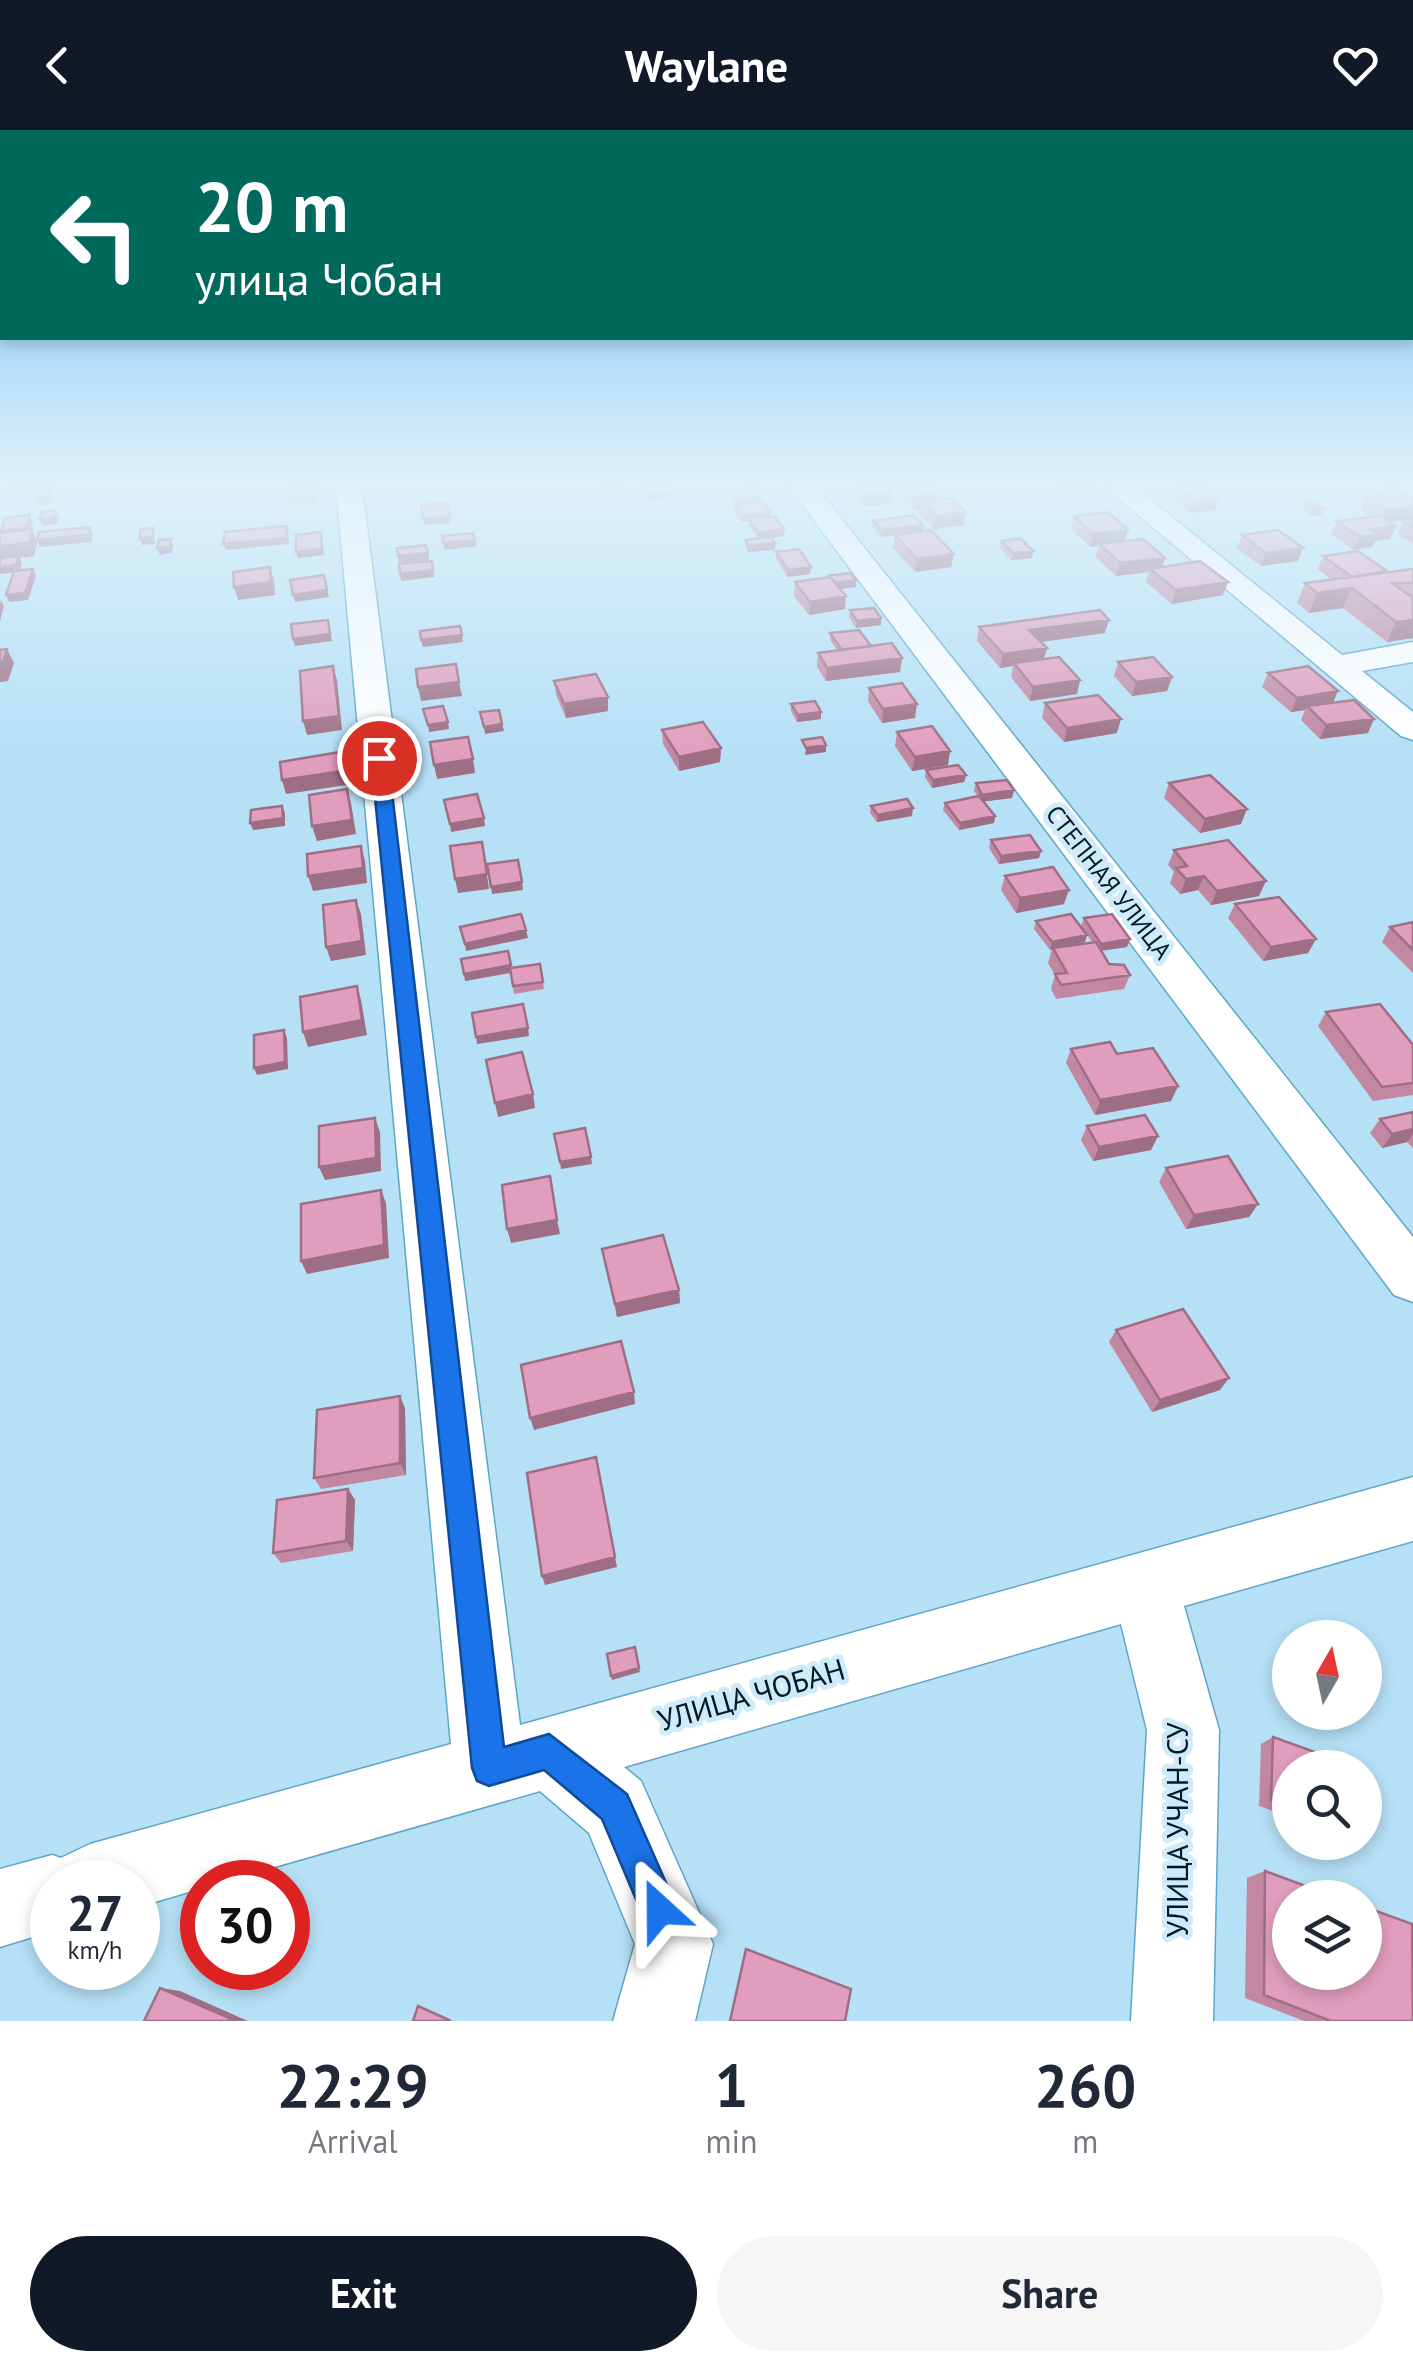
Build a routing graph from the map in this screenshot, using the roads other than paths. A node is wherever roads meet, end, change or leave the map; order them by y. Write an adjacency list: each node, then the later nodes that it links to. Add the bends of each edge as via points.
1 (361, 575): 10 (street)
2 (869, 575): 7 (street, СТЕПНАЯ УЛИЦА)
3 (1224, 575): 5 (street)
4 (1413, 652): 5 (street)
5 (1334, 666): 6 (street)
6 (1413, 729)
7 (1413, 1278)
8 (1413, 1509): 9 (street, УЛИЦА ЧОБАН)
9 (1144, 1583): 10 (street, УЛИЦА ЧОБАН); 15 (street, УЛИЦА УЧАН-СУ, via 1183,1730)
10 (519, 1760): 11 (street, УЛИЦА ЧОБАН); 14 (street, via 615,1806 674,1944)
11 (160, 1862)
12 (30, 1899): 13 (street)
13 (0, 1908)
14 (654, 2021)
15 (1172, 2021)

